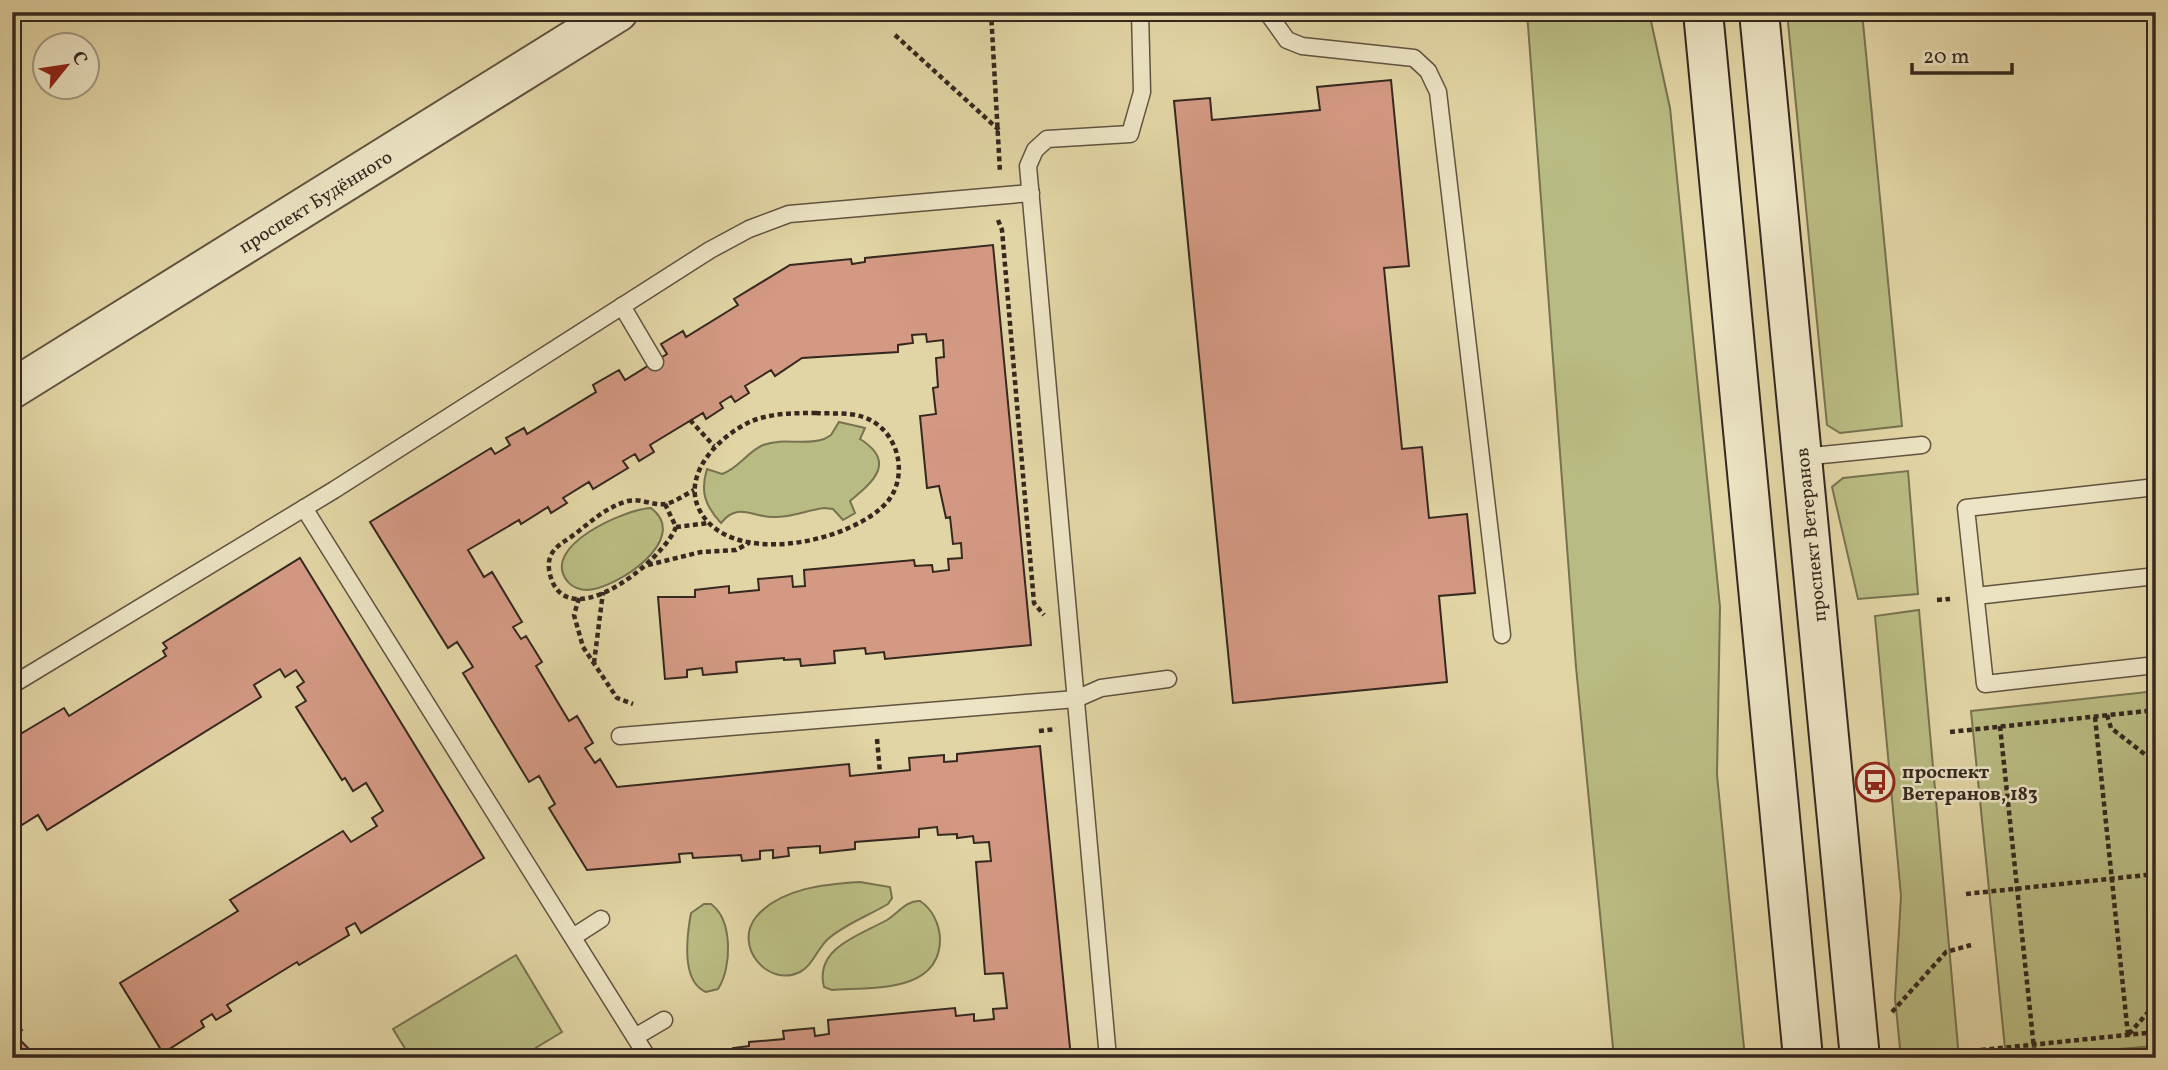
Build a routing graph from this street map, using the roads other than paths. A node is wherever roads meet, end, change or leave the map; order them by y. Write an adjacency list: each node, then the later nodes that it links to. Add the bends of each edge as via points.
1 (618, 12): 9 (main road, проспект Будённого)
2 (1140, 12): 6 (lane, via 1142,92 1130,134 1047,139 1028,166)
3 (1267, 12): 16 (lane, via 1287,40 1302,46 1415,58 1438,92)
4 (1703, 12): 28 (main road)
5 (1759, 12): 11 (main road, проспект Ветеранов)
6 (1031, 193): 7 (lane, via 789,214 749,229); 20 (lane)
7 (622, 306): 8 (lane); 13 (lane)
8 (655, 362)
9 (12, 389)
10 (1922, 445): 11 (lane)
11 (1802, 457): 29 (main road, проспект Ветеранов)
12 (2156, 487): 15 (lane, via 1966,508)
13 (304, 508): 19 (lane); 23 (lane)
14 (2156, 576): 15 (lane)
15 (1976, 596): 17 (lane, via 1985,684)
16 (1502, 635)
17 (2156, 665)
18 (1168, 679): 20 (lane, via 1101,688)
19 (12, 685)
20 (1076, 699): 21 (lane); 27 (lane)
21 (620, 736)
22 (601, 919): 23 (lane)
23 (573, 937): 25 (lane)
24 (664, 1020): 25 (lane)
25 (635, 1037): 26 (lane)
26 (649, 1058)
27 (1108, 1058)
28 (1803, 1058)
29 (1860, 1058)

